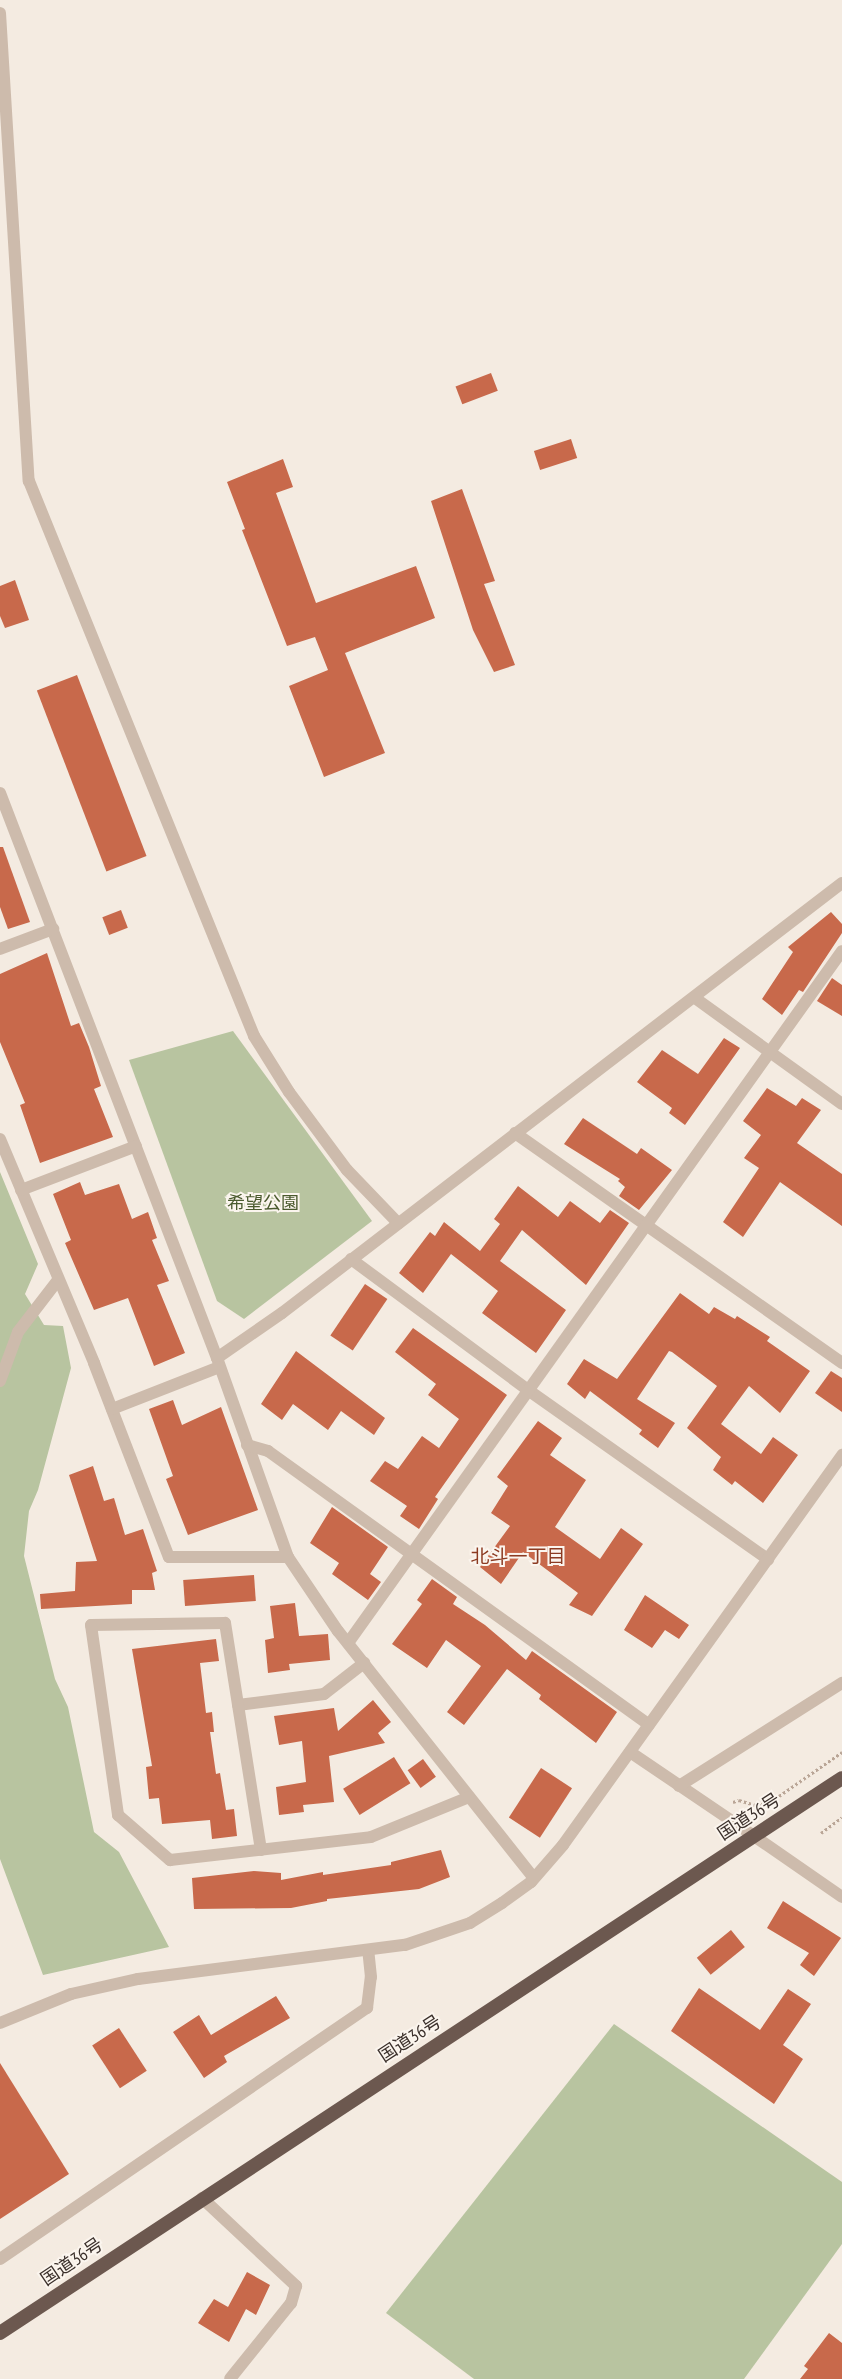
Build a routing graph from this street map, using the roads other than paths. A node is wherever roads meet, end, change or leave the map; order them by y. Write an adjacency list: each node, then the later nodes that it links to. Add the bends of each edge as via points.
1 (0, 13): 14 (street, via 29,481 254,1036 289,1092 347,1170)
2 (0, 793): 4 (street)
3 (842, 883): 7 (street)
4 (53, 929): 5 (street); 12 (street)
5 (0, 949)
6 (842, 951): 8 (street)
7 (695, 998): 8 (street); 10 (street)
8 (770, 1051): 9 (street); 15 (street)
9 (842, 1104)
10 (515, 1133): 14 (street); 15 (street)
11 (0, 1139): 13 (street)
12 (136, 1146): 13 (street); 18 (street)
13 (20, 1190): 17 (street)
14 (398, 1223): 16 (street)
15 (645, 1226): 19 (street); 21 (street)
16 (351, 1259): 18 (street); 21 (street)
17 (58, 1280): 20 (street, via 18,1332); 22 (street)
18 (218, 1363): 22 (street); 23 (street)
19 (842, 1363)
20 (0, 1381)
21 (528, 1390): 25 (street); 27 (street)
22 (112, 1409): 26 (street, via 169,1557)
23 (247, 1445): 25 (street, via 268,1451); 26 (street)
24 (842, 1455): 27 (street)
25 (411, 1553): 28 (street); 32 (street)
26 (288, 1557): 28 (street)
27 (768, 1560): 32 (street)
28 (348, 1643): 29 (street)
29 (364, 1663): 31 (street, via 324,1694); 36 (street)
30 (842, 1683): 35 (street)
31 (238, 1705): 38 (street); 38 (street, via 225,1623 91,1625 118,1815 170,1860)
32 (650, 1724): 33 (street)
33 (630, 1752): 35 (street); 39 (street)
34 (842, 1778): 37 (highway, 国道36号)
35 (679, 1786): 37 (street)
36 (469, 1797): 38 (street, via 371,1837); 39 (street)
37 (754, 1836): 40 (street); 43 (highway, 国道36号)
38 (261, 1850)
39 (534, 1878): 41 (street, via 470,1923 404,1946)
40 (842, 1897)
41 (368, 1950): 42 (street, via 138,1979 71,1994); 44 (street, via 371,1977 366,2008)
42 (0, 2023)
43 (202, 2198): 45 (highway, 国道36号); 46 (street, via 296,2286 291,2303)
44 (0, 2259)
45 (0, 2333)
46 (230, 2379)

